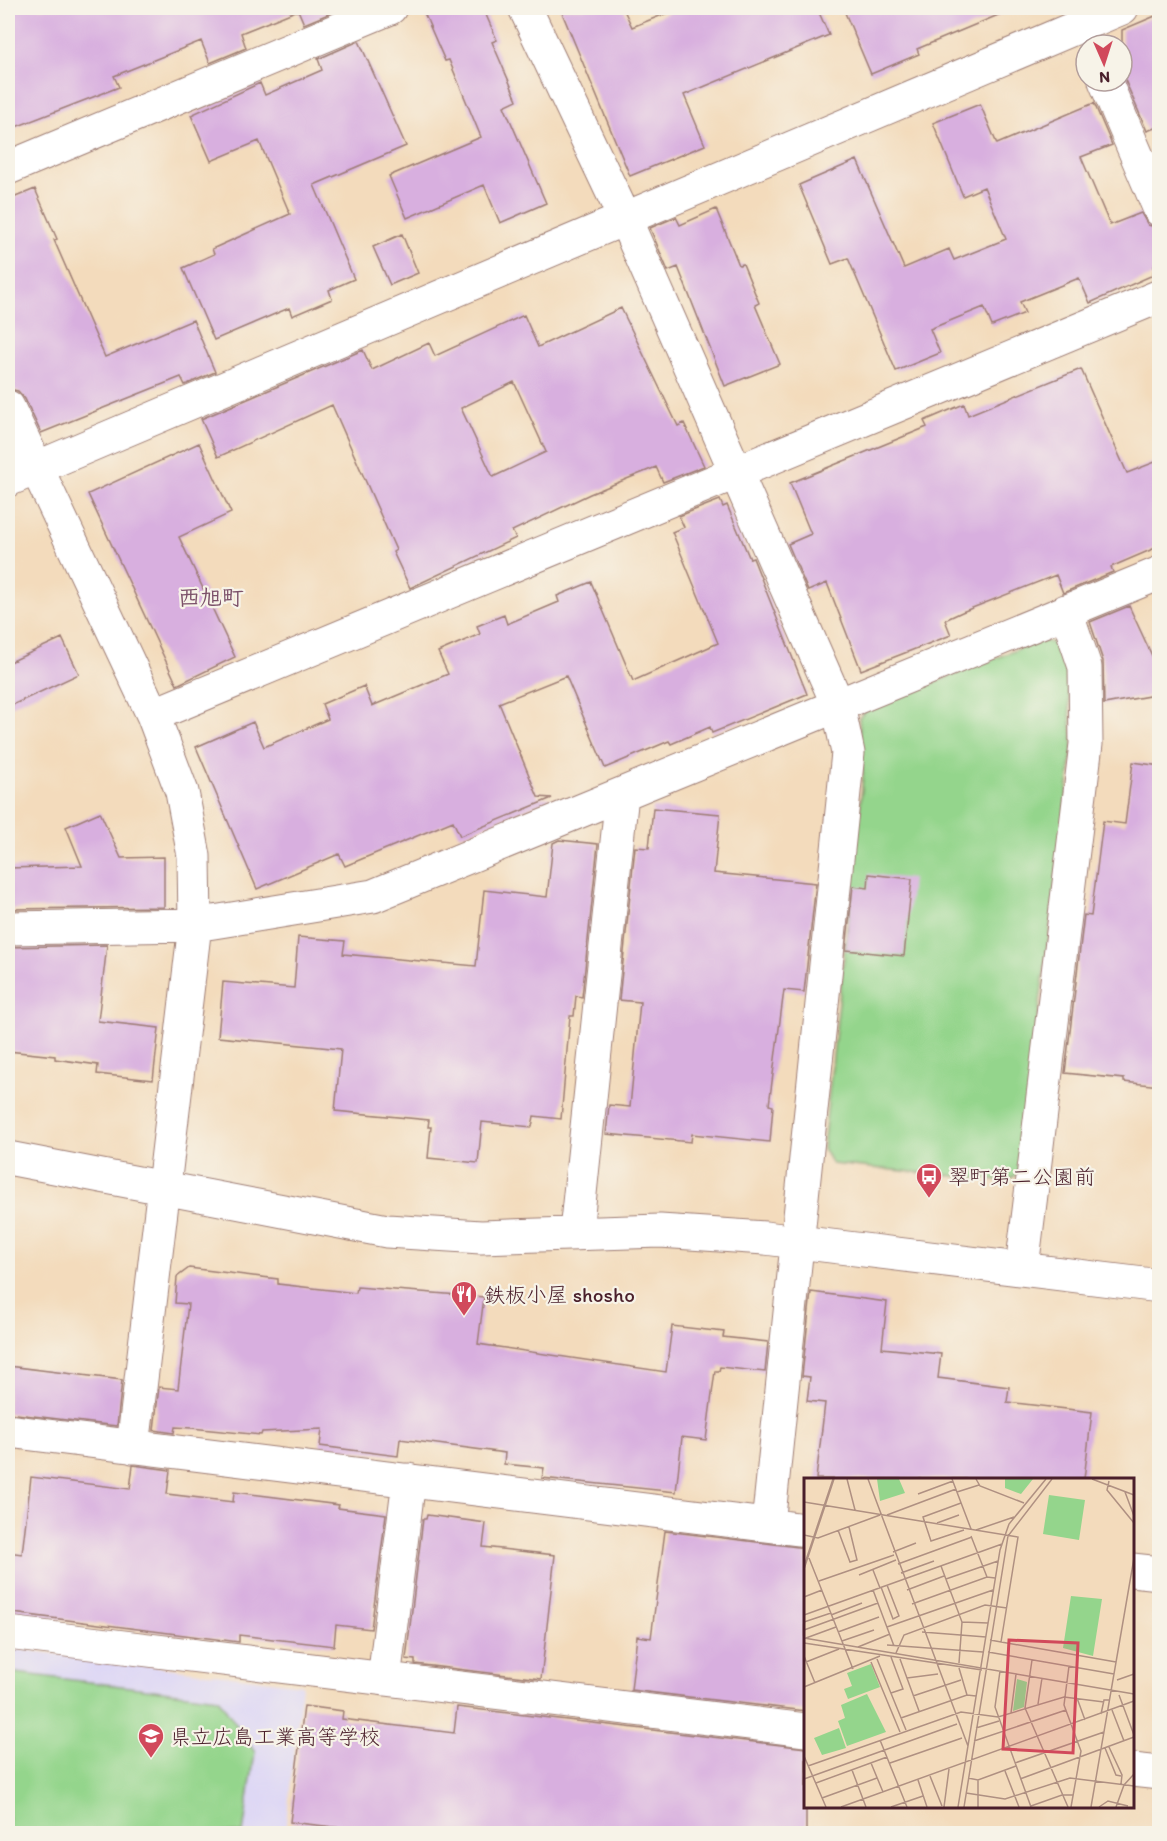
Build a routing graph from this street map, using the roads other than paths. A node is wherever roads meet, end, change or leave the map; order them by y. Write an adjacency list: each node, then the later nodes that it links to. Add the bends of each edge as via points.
1 (390, 8): 6 (street)
2 (525, 8): 8 (street)
3 (1122, 8): 4 (street)
4 (1081, 26): 8 (street)
5 (1110, 93): 7 (street)
6 (8, 168)
7 (1160, 210)
8 (625, 219): 11 (street); 12 (street)
9 (1160, 296): 11 (street)
10 (8, 407): 12 (street)
11 (736, 473): 15 (street); 16 (street)
12 (22, 474): 16 (street)
13 (1160, 573): 14 (street)
14 (1066, 611): 15 (street); 24 (street, via 1084,667 1086,744)
15 (838, 705): 17 (street); 23 (street, via 848,753)
16 (153, 715): 18 (street, via 182,792 194,856)
17 (622, 794): 18 (street, via 373,896); 22 (street)
18 (195, 925): 19 (street); 21 (street)
19 (8, 928)
20 (8, 1158): 21 (street)
21 (165, 1188): 22 (street, via 387,1232 481,1237); 27 (street)
22 (576, 1232): 23 (street, via 660,1231)
23 (797, 1241): 24 (street); 29 (street)
24 (1022, 1268): 25 (street)
25 (1160, 1287)
26 (8, 1431): 27 (street)
27 (133, 1447): 28 (street)
28 (409, 1480): 29 (street); 34 (street)
29 (768, 1525): 30 (street)
30 (804, 1530)
31 (1134, 1570): 32 (street)
32 (1160, 1573)
33 (8, 1633): 34 (street)
34 (384, 1678): 35 (street)
35 (804, 1730)
36 (1134, 1770): 37 (street)
37 (1160, 1773)

